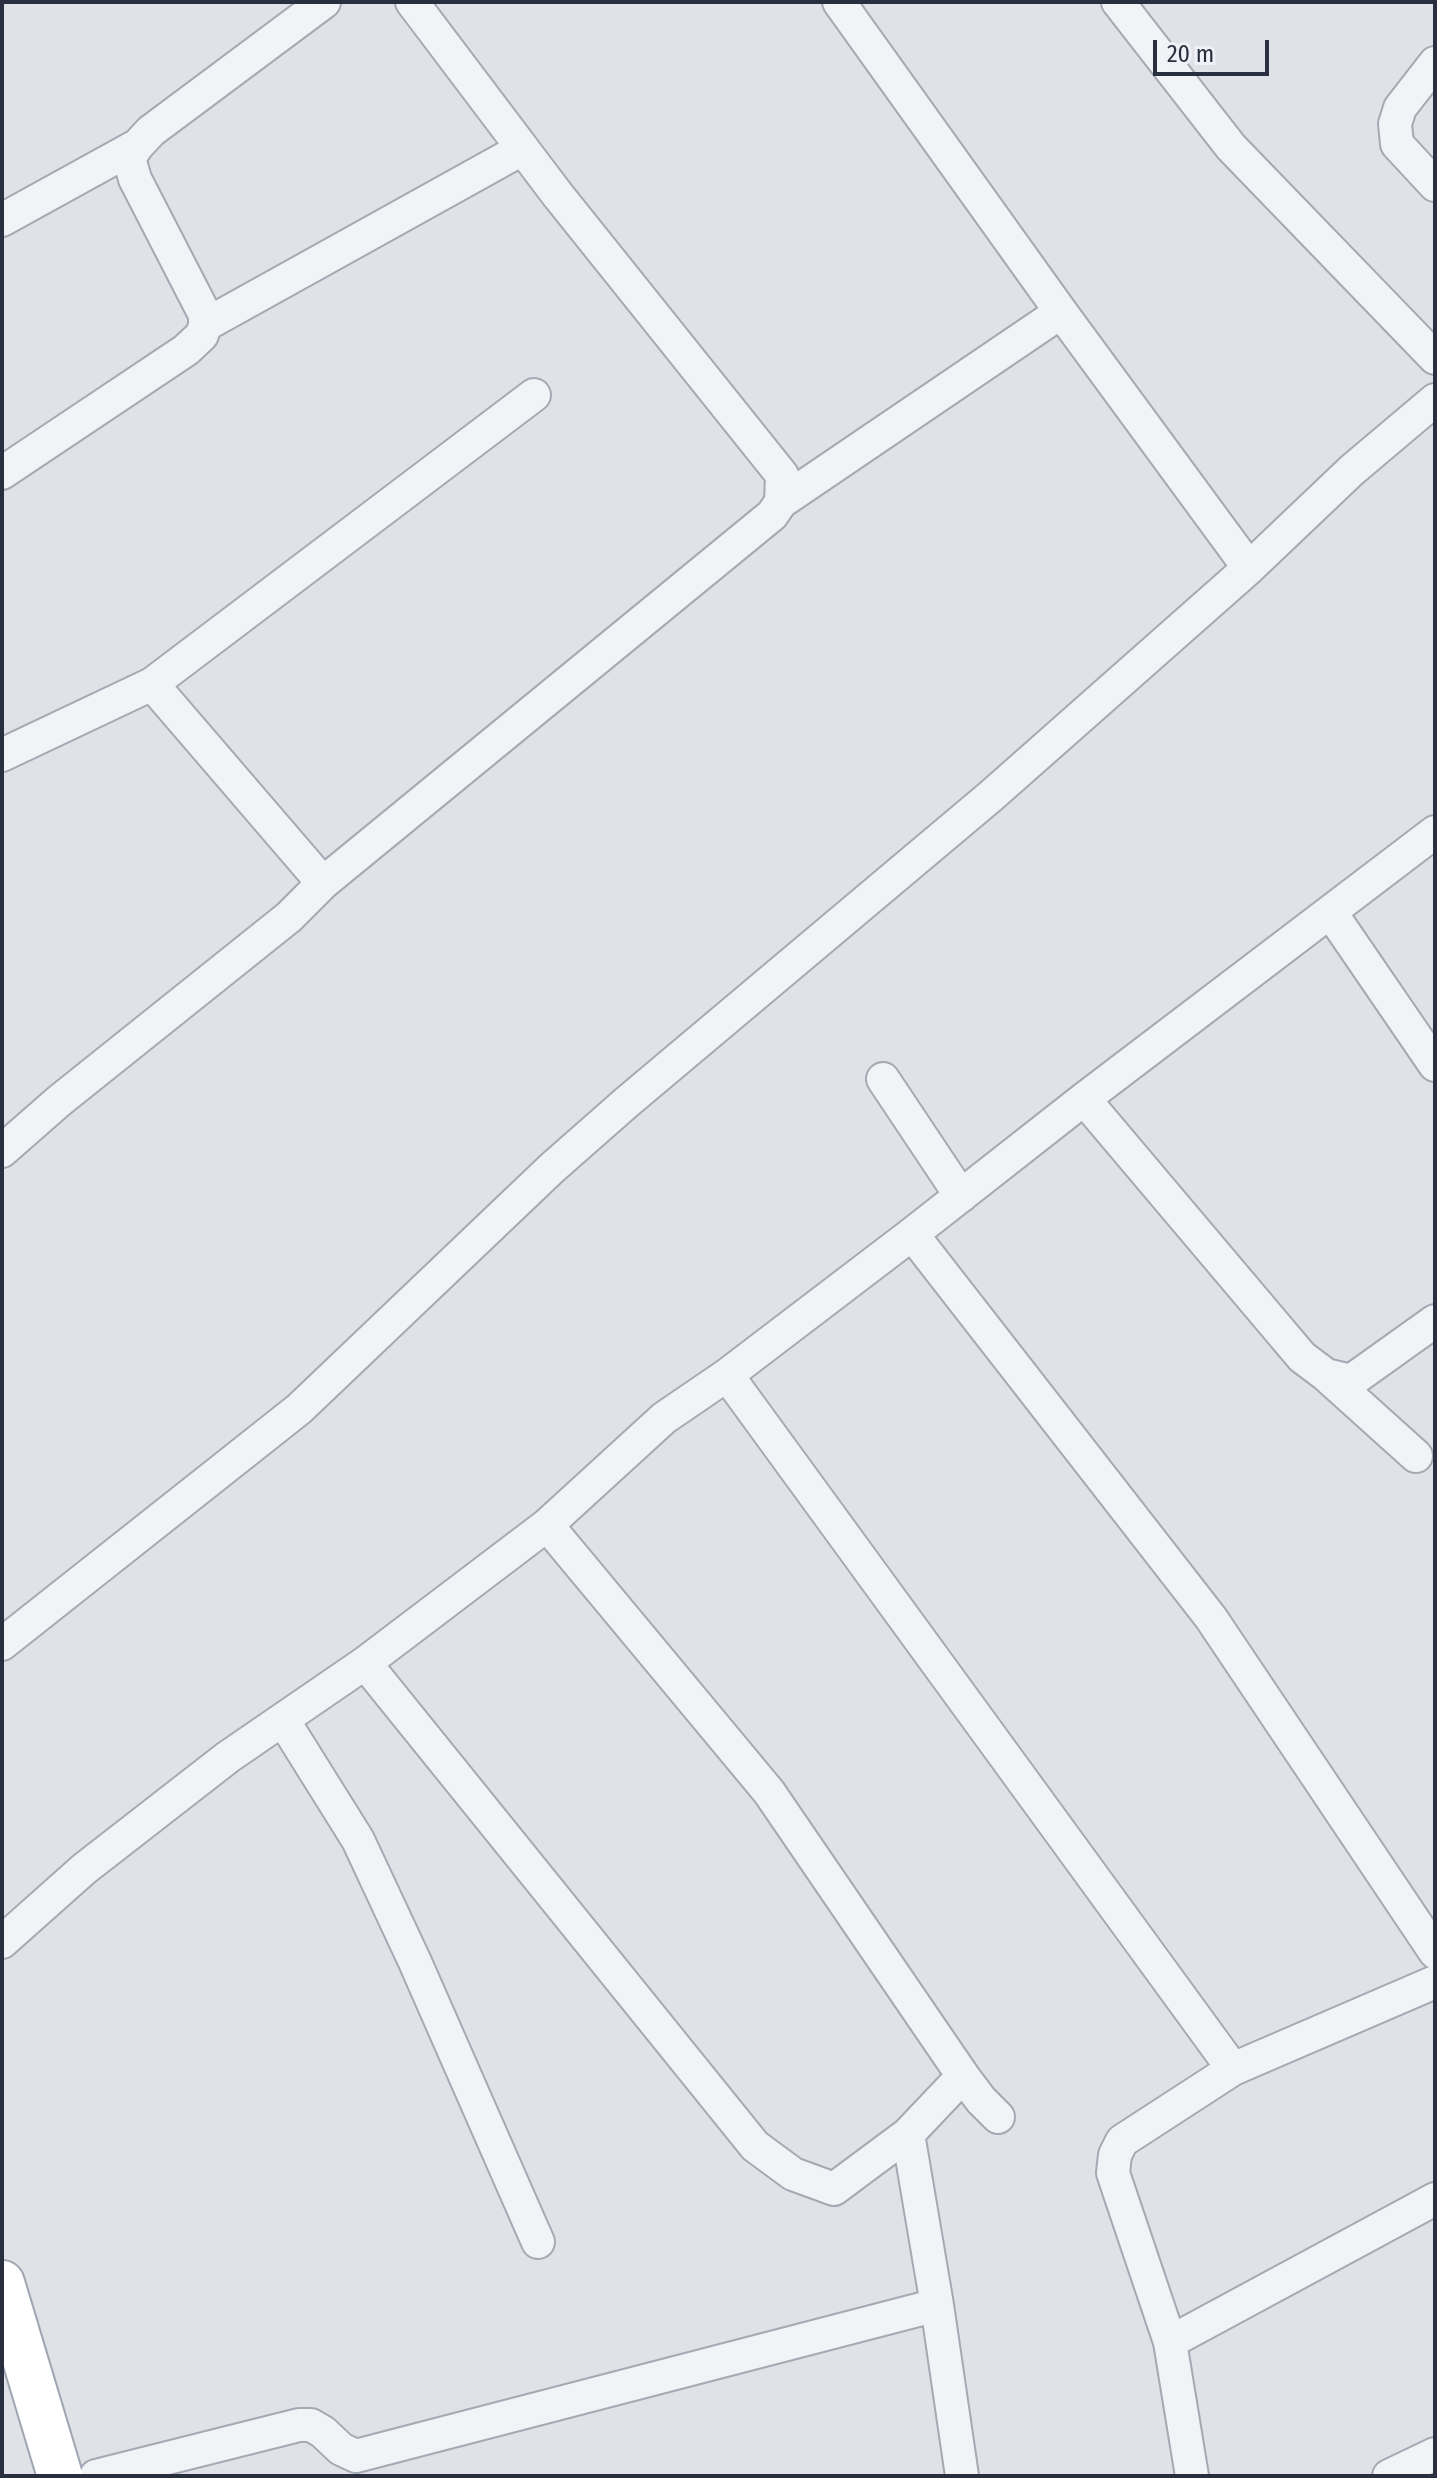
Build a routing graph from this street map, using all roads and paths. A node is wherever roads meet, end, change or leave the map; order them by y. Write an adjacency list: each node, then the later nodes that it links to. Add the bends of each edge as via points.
1 (324, 2): 6 (street)
2 (412, 2): 7 (street)
3 (839, 2): 10 (street)
4 (1118, 2): 12 (street, via 1231,147)
5 (1435, 63): 8 (street, via 1400,108 1395,124 1397,144)
6 (138, 145): 9 (street); 11 (street, via 129,158 135,179 205,315)
7 (522, 149): 11 (street); 16 (street, via 782,475)
8 (1435, 185)
9 (2, 220)
10 (1061, 312): 16 (street); 17 (street)
11 (205, 325): 15 (street, via 186,350)
12 (1435, 358)
13 (534, 395): 18 (street)
14 (1435, 400): 17 (street)
15 (2, 473)
16 (781, 502): 21 (street, via 772,515)
17 (1249, 568): 34 (street, via 991,796 552,1168 299,1409)
18 (152, 684): 19 (street); 21 (street)
19 (2, 755)
20 (1435, 832): 22 (street)
21 (323, 883): 26 (street, via 289,917)
22 (1331, 913): 23 (street); 25 (street)
23 (1435, 1065)
24 (883, 1079): 27 (street)
25 (1084, 1099): 27 (street); 31 (street, via 1302,1357)
26 (2, 1151)
27 (961, 1196): 28 (street)
28 (912, 1234): 30 (street); 38 (street, via 1211,1618)
29 (1435, 1321): 31 (street, via 1351,1381)
30 (727, 1375): 33 (street, via 664,1418); 40 (street)
31 (1326, 1375): 32 (street)
32 (1416, 1456)
33 (547, 1525): 35 (street); 41 (street, via 769,1792)
34 (2, 1644)
35 (365, 1663): 36 (street); 43 (street, via 755,2146 793,2174 834,2189)
36 (283, 1720): 37 (street, via 84,1869); 45 (street, via 358,1840)
37 (2, 1942)
38 (1435, 1952)
39 (1435, 1982): 40 (street)
40 (1233, 2069): 48 (street, via 1122,2141 1115,2155 1113,2173)
41 (963, 2076): 42 (street); 43 (street)
42 (998, 2117)
43 (908, 2134): 47 (street)
44 (1435, 2199): 48 (street)
45 (538, 2242)
46 (2, 2283): 50 (main road)
47 (937, 2305): 51 (street, via 356,2456 311,2425 299,2425); 52 (street)
48 (1170, 2342): 53 (street)
49 (1435, 2454): 54 (street)
50 (60, 2476)
51 (96, 2476)
52 (962, 2476)
53 (1192, 2476)
54 (1389, 2476)

